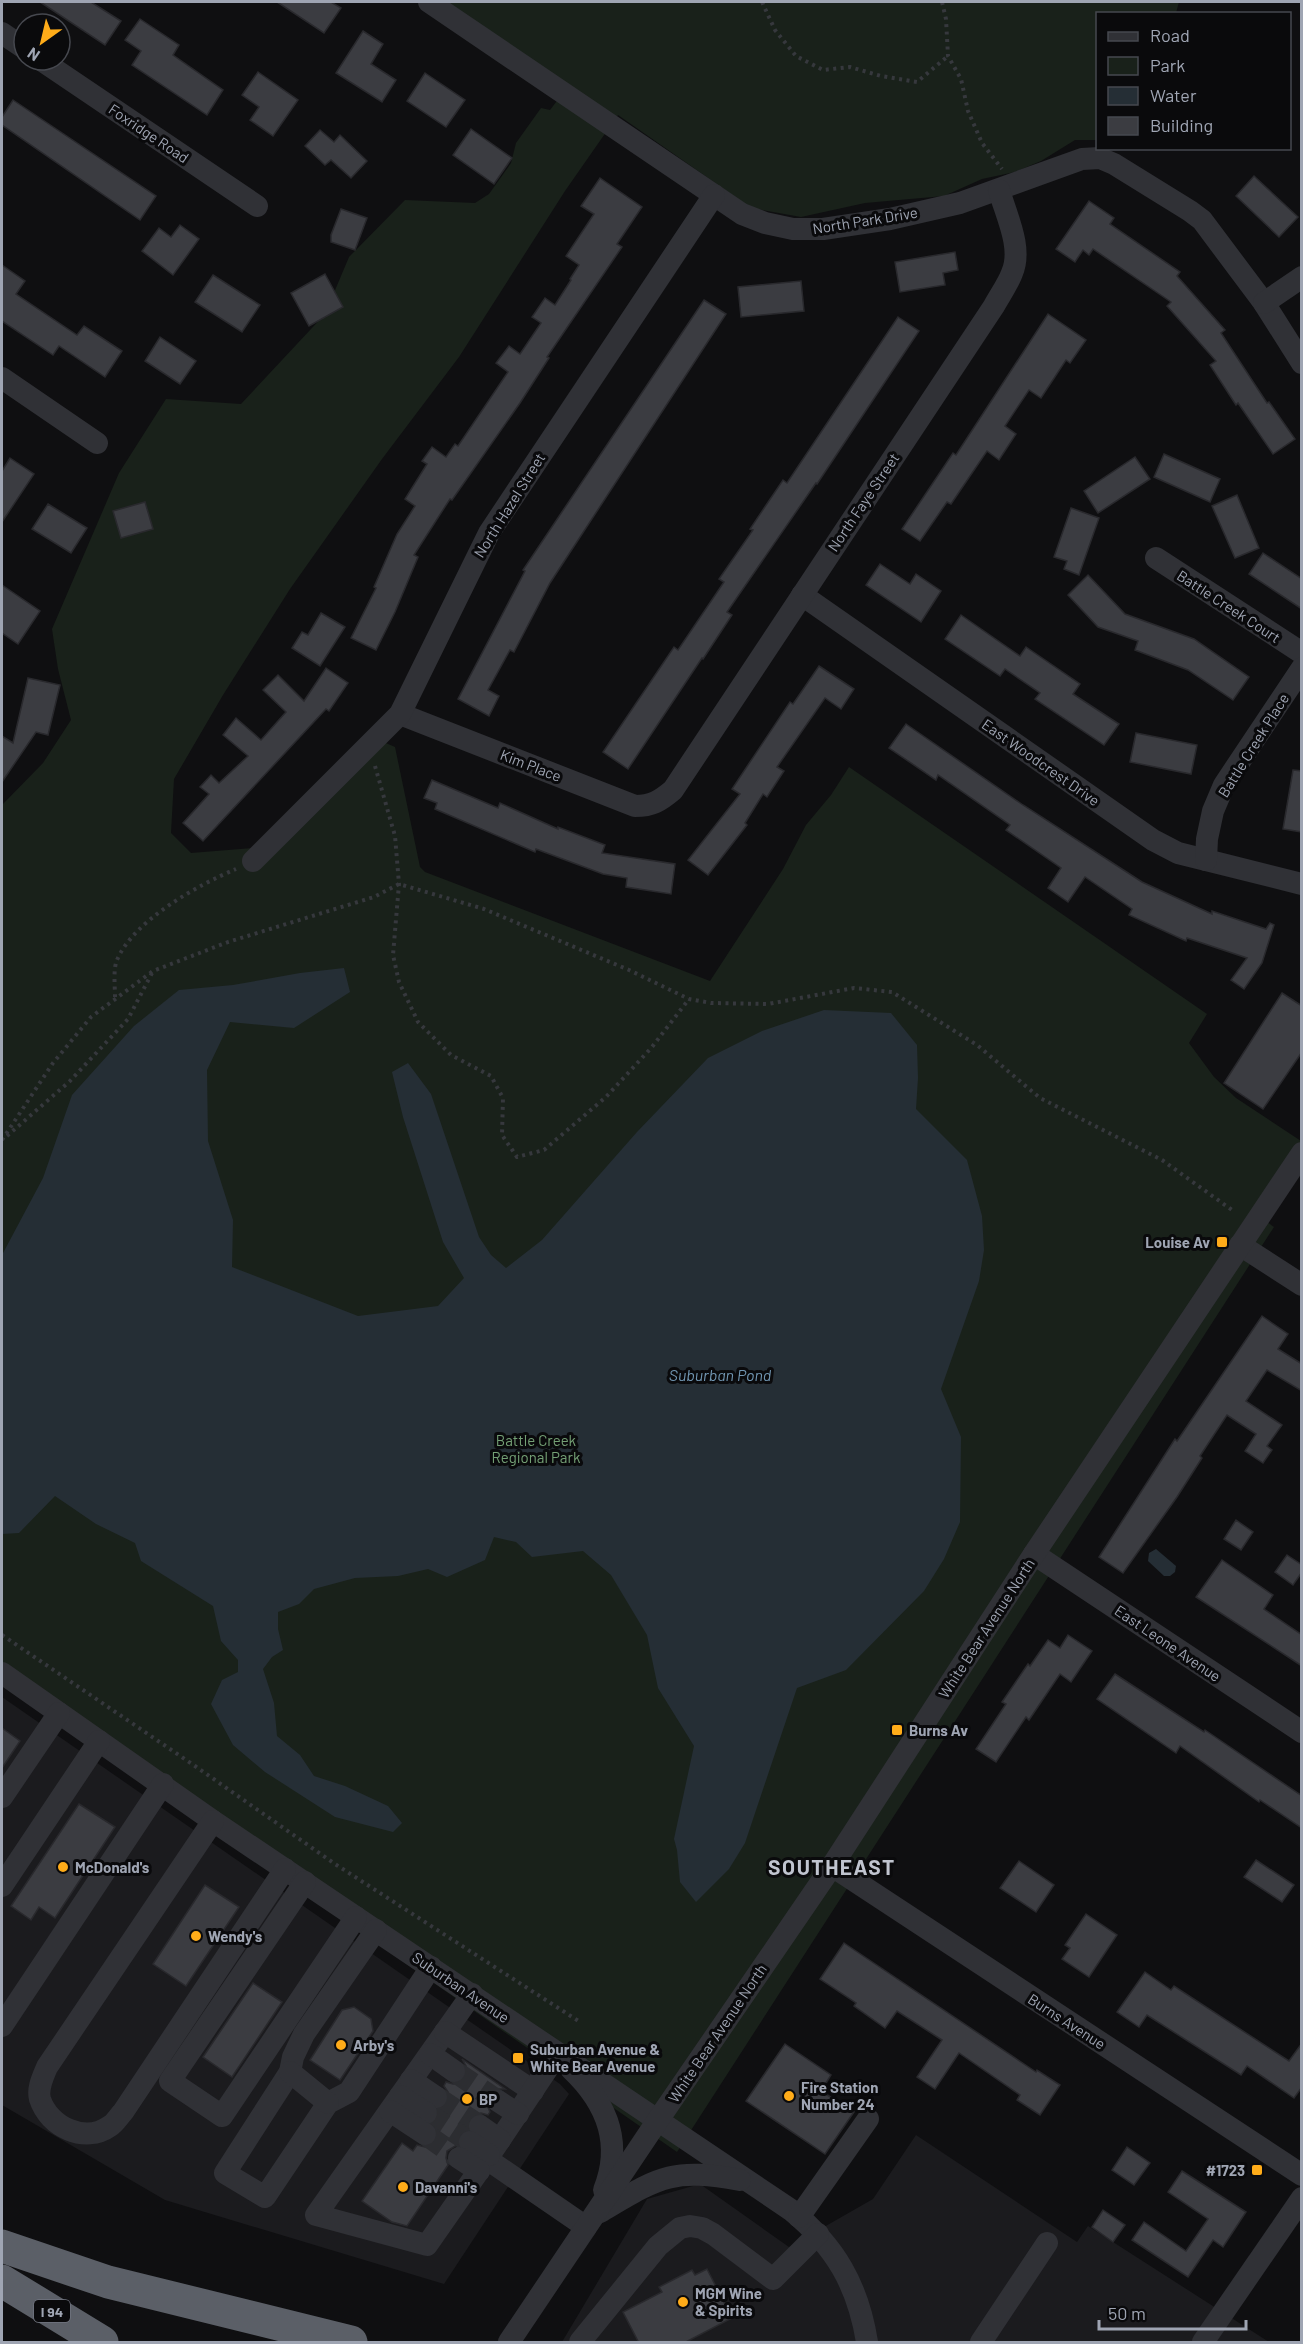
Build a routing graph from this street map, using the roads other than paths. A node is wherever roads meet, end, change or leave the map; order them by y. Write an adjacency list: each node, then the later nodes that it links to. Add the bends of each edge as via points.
1 (429, 2): 4 (street, North Park Drive)
2 (59, 72): 5 (street, Foxridge Road)
3 (1003, 189): 4 (street, North Park Drive, via 890,219 813,229 765,223 742,214); 7 (street, North Park Drive, via 1082,159 1100,158 1114,164 1202,220); 12 (street, North Faye Street, via 1014,240 1016,261 1012,273)
4 (714, 195): 15 (street, North Hazel Street, via 489,534)
5 (257, 207)
6 (1302, 277): 7 (street)
7 (1264, 303): 8 (street)
8 (1302, 363)
9 (2, 378): 10 (street)
10 (97, 443)
11 (1156, 558): 13 (street, Battle Creek Court)
12 (802, 596): 16 (street, North Faye Street, via 673,790); 17 (street, East Woodcrest Drive, via 1153,840 1178,853)
13 (1302, 653)
14 (1302, 668): 17 (street, Battle Creek Place, via 1224,785 1213,811)
15 (400, 714): 16 (street, Kim Place, via 635,806 649,806); 18 (street, North Hazel Street)
16 (662, 799)
17 (1206, 860): 19 (street, East Woodcrest Drive)
18 (253, 861)
19 (1302, 884)
20 (1302, 1153): 21 (street, White Bear Avenue North)
21 (1240, 1245): 22 (street); 23 (street, White Bear Avenue North)
22 (1302, 1285)
23 (1034, 1554): 26 (street, East Leone Avenue); 31 (street, White Bear Avenue North)
24 (2, 1673): 25 (street, Suburban Avenue)
25 (59, 1713): 27 (street, Suburban Avenue); 29 (street)
26 (1302, 1732)
27 (99, 1741): 28 (street, Suburban Avenue); 34 (street)
28 (163, 1784): 30 (street, Suburban Avenue); 39 (street)
29 (2, 1797)
30 (213, 1821): 32 (street, Suburban Avenue); 32 (street, via 47,2067 40,2084 40,2098 50,2116 64,2129 93,2132 109,2127 123,2112)
31 (832, 1866): 53 (street, White Bear Avenue North); 56 (street, Burns Avenue)
32 (285, 1869): 33 (street, Suburban Avenue)
33 (305, 1882): 35 (street, Suburban Avenue); 35 (street, via 170,2081 222,2116)
34 (2, 1886)
35 (356, 1917): 36 (street, Suburban Avenue)
36 (376, 1930): 37 (street, Suburban Avenue); 46 (street, via 304,2034)
37 (431, 1967): 38 (street, Suburban Avenue); 50 (street, via 349,2092)
38 (472, 1994): 41 (street); 42 (street, Suburban Avenue)
39 (9, 2002): 40 (street)
40 (2, 2026)
41 (445, 2032): 43 (street); 47 (street)
42 (535, 2036): 44 (street); 53 (street, Suburban Avenue)
43 (430, 2054): 45 (street); 48 (street)
44 (556, 2056): 47 (street); 60 (street, via 577,2075 610,2126 612,2171)
45 (454, 2071)
46 (290, 2072): 50 (street); 50 (street, via 225,2173 265,2197)
47 (533, 2091): 51 (street)
48 (400, 2096): 48 (street, via 429,2115); 55 (street, via 316,2215 427,2246)
49 (498, 2101): 51 (street)
50 (328, 2103)
51 (518, 2114): 55 (street)
52 (868, 2119): 59 (street)
53 (658, 2120): 57 (street, Suburban Avenue); 60 (street, White Bear Avenue North)
54 (470, 2142): 55 (street)
55 (489, 2156): 60 (street)
56 (1302, 2175)
57 (749, 2181): 59 (street, Suburban Avenue); 60 (street, via 686,2173 663,2178 647,2184)
58 (1302, 2198): 71 (street)
59 (799, 2217): 61 (street, Suburban Avenue)
60 (590, 2222): 67 (street, White Bear Avenue North)
61 (818, 2234): 68 (street, via 773,2279 713,2234 702,2228 680,2228 658,2246); 69 (street, Suburban Avenue, via 850,2281)
62 (1047, 2243): 70 (street)
63 (2, 2247): 66 (highway, via 108,2282)
64 (2, 2281): 65 (highway, I 94)
65 (102, 2343)
66 (351, 2343)
67 (509, 2343)
68 (580, 2343)
69 (867, 2343)
70 (981, 2343)
71 (1203, 2343)

